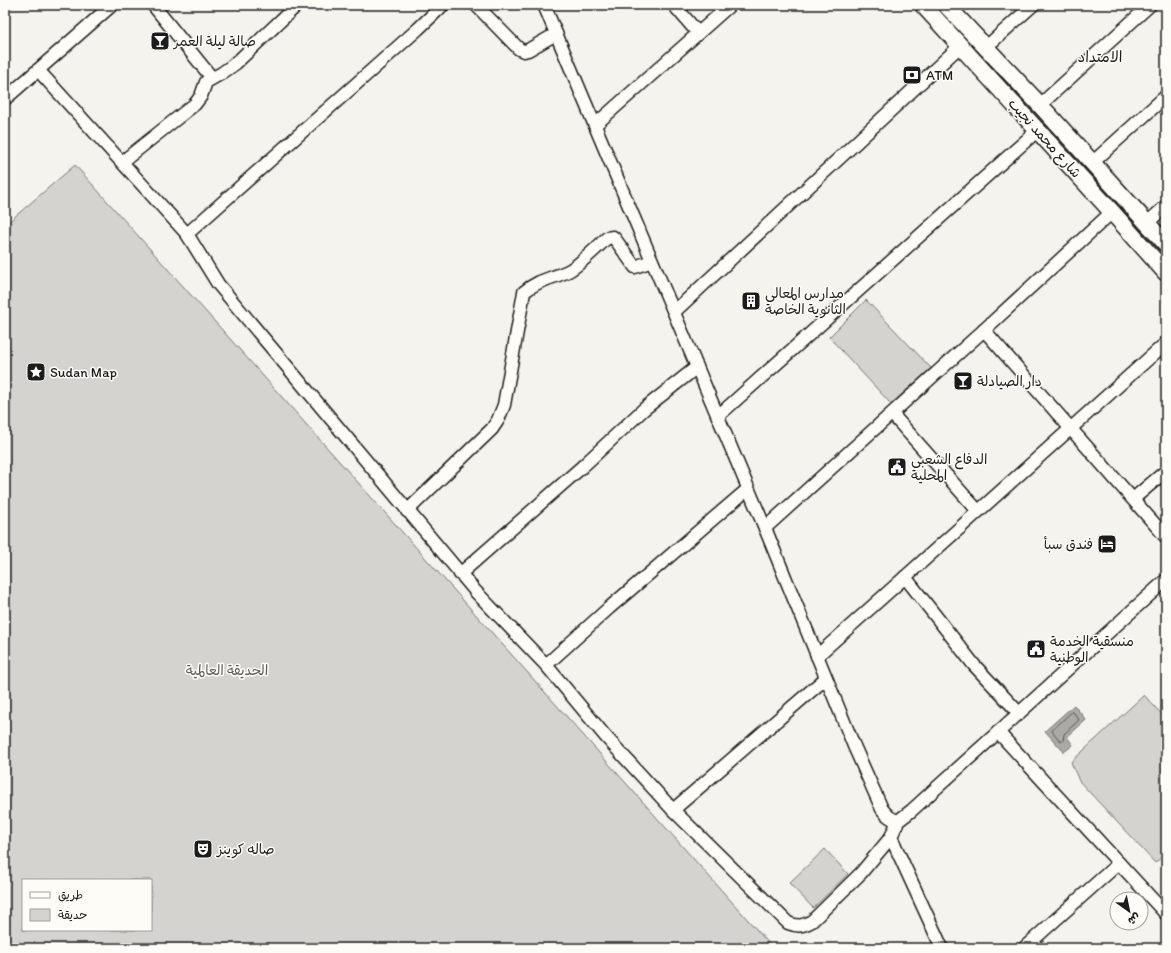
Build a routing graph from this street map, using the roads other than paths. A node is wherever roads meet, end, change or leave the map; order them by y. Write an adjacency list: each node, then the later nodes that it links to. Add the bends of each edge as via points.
1 (112, 5): 17 (street)
2 (153, 5): 18 (street)
3 (297, 5): 18 (street, via 236,63)
4 (443, 5): 29 (street)
5 (476, 5): 14 (street, via 519,49 524,51)
6 (544, 5): 14 (street)
7 (674, 5): 13 (street)
8 (730, 5): 13 (street)
9 (923, 5): 15 (main road, شارع محمد نجيب)
10 (946, 5): 16 (main road, شارع محمد نجيب)
11 (1033, 5): 16 (street)
12 (1150, 5): 21 (street)
13 (698, 33): 22 (street)
14 (556, 34): 22 (street)
15 (960, 46): 23 (main road, شارع محمد نجيب); 33 (street)
16 (986, 48): 21 (main road, شارع محمد نجيب)
17 (38, 70): 20 (street); 24 (street)
18 (212, 78): 24 (street, via 206,82 195,104)
19 (1166, 96): 25 (street)
20 (5, 99)
21 (1040, 105): 25 (main road, شارع محمد نجيب)
22 (595, 125): 31 (street)
23 (1038, 130): 27 (main road, شارع محمد نجيب); 38 (street)
24 (122, 162): 29 (street)
25 (1092, 163): 28 (main road, شارع محمد نجيب)
26 (1166, 206): 28 (street)
27 (1112, 212): 32 (main road, شارع محمد نجيب); 34 (street)
28 (1147, 223): 30 (main road, شارع محمد نجيب)
29 (187, 234): 43 (street, via 218,284)
30 (1166, 244)
31 (652, 261): 33 (street); 43 (street, via 635,267 615,239 610,237 568,272 531,285 524,292 504,405 498,420)
32 (1166, 273)
33 (674, 312): 36 (street)
34 (984, 330): 37 (street); 39 (street)
35 (1166, 343): 39 (street)
36 (697, 367): 38 (street); 47 (street, via 644,409)
37 (892, 414): 44 (street); 45 (street)
38 (718, 416): 41 (street)
39 (1071, 427): 42 (street); 44 (street)
40 (1166, 471): 42 (street)
41 (748, 489): 45 (street); 51 (street)
42 (1133, 499): 46 (street)
43 (407, 511): 47 (street)
44 (978, 511): 48 (street)
45 (765, 528): 50 (street)
46 (1166, 537)
47 (460, 574): 51 (street)
48 (905, 577): 50 (street); 53 (street, via 974,665)
49 (1166, 580): 53 (street)
50 (817, 656): 52 (street)
51 (546, 665): 55 (street, via 606,737)
52 (826, 678): 55 (street); 56 (street, via 882,809 893,820)
53 (1019, 713): 54 (street)
54 (998, 732): 56 (street); 58 (street)
55 (673, 810): 57 (street, via 788,923 796,926 812,921 837,898 862,873)
56 (898, 820): 57 (street)
57 (891, 837): 60 (street)
58 (1120, 863): 59 (street); 61 (street)
59 (1164, 909)
60 (942, 948)
61 (1024, 948)

